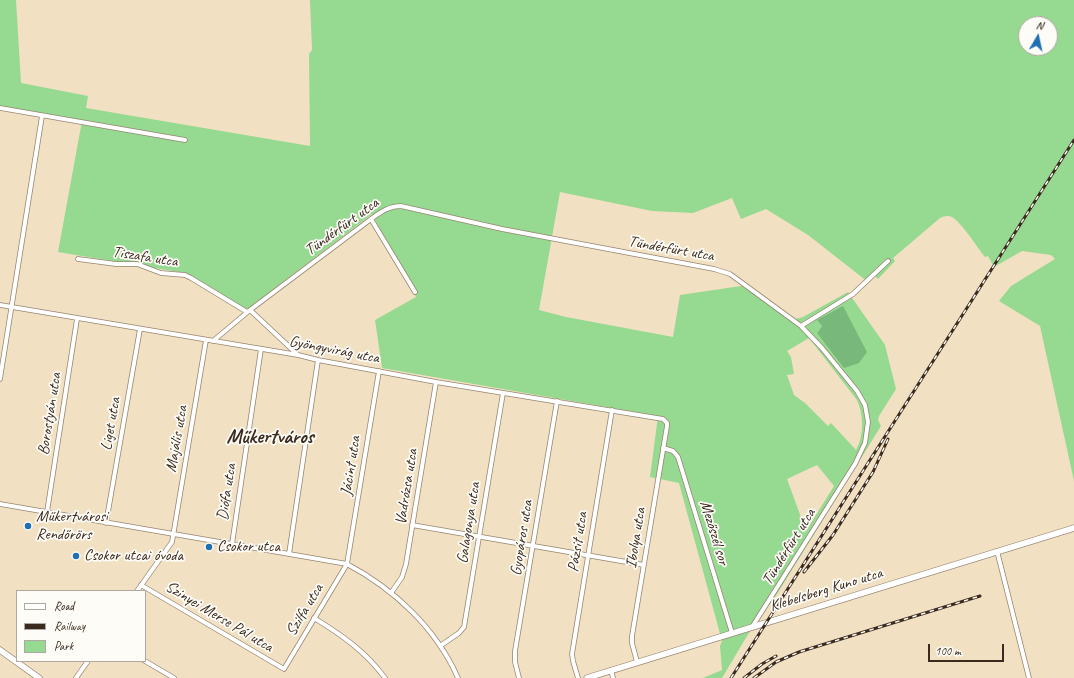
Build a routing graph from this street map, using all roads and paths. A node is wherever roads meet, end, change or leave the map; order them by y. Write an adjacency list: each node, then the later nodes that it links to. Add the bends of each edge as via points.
1 (0, 108): 2 (street)
2 (42, 116): 3 (street); 9 (street)
3 (185, 140)
4 (371, 219): 7 (street); 10 (street, Tündérfürt utca); 12 (street, Tündérfürt utca, via 392,206 401,206 510,231 714,269 730,274)
5 (78, 259): 10 (street, Tiszafa utca, via 137,264 161,273 185,276)
6 (888, 261): 12 (street, via 853,294)
7 (415, 292)
8 (0, 305): 9 (street, Gyöngyvirág utca)
9 (12, 308): 11 (street, Gyöngyvirág utca); 20 (street)
10 (248, 311): 15 (street, Tündérfürt utca); 17 (street, Tiszafa utca)
11 (77, 319): 13 (street, Gyöngyvirág utca); 28 (street, Borostyán utca)
12 (801, 326): 45 (street, Tündérfürt utca, via 862,398 867,412 867,432 855,464)
13 (140, 329): 14 (street, Gyöngyvirág utca); 29 (street, Liget utca)
14 (206, 340): 15 (street, Gyöngyvirág utca); 32 (street, Majális utca)
15 (213, 341): 16 (street, Gyöngyvirág utca)
16 (261, 349): 17 (street, Gyöngyvirág utca); 34 (street, Diófa utca)
17 (298, 355): 18 (street, Gyöngyvirág utca)
18 (318, 360): 19 (street, Gyöngyvirág utca); 37 (street)
19 (379, 371): 21 (street, Gyöngyvirág utca); 39 (street, Jácint utca)
20 (0, 378)
21 (436, 382): 22 (street, Gyöngyvirág utca); 30 (street, Vadrózsa utca)
22 (503, 393): 23 (street, Gyöngyvirág utca); 33 (street, Galagonya utca)
23 (557, 401): 24 (street, Gyöngyvirág utca); 35 (street, Gyopáros utca)
24 (612, 410): 25 (street, Gyöngyvirág utca); 38 (street, Pázsit utca)
25 (663, 419): 26 (street, Ibolya utca, via 667,423)
26 (663, 448): 40 (street, Ibolya utca); 46 (street, Mezőszél sor, via 673,451 678,457)
27 (0, 504): 28 (street)
28 (47, 512): 29 (street)
29 (106, 523): 32 (street)
30 (412, 525): 33 (street); 43 (street, Vadrózsa utca, via 404,571)
31 (1074, 528): 36 (street, Klebelsberg Kuno utca)
32 (173, 534): 34 (street); 41 (street, Majális utca, via 172,542)
33 (479, 537): 35 (street); 47 (street, Galagonya utca, via 464,626 459,633)
34 (232, 544): 37 (street)
35 (532, 546): 38 (street); 59 (street, Gyopáros utca, via 515,657)
36 (997, 551): 45 (street, Klebelsberg Kuno utca); 63 (street)
37 (289, 554): 39 (street)
38 (588, 556): 40 (street); 60 (street, Pázsit utca, via 572,654)
39 (346, 564): 43 (street); 44 (street, Szilfa utca)
40 (644, 565): 51 (street, Ibolya utca, via 632,639)
41 (141, 585): 42 (street); 52 (street, Szinyei Merse Pál utca)
42 (138, 590)
43 (390, 593): 47 (street, via 413,613)
44 (314, 618): 52 (street, Szilfa utca); 57 (street, via 355,646 369,658)
45 (752, 627): 46 (street, Klebelsberg Kuno utca)
46 (732, 633): 51 (street, Klebelsberg Kuno utca)
47 (440, 646): 58 (street)
48 (0, 650): 54 (street)
49 (87, 662): 55 (street)
50 (146, 662): 56 (street)
51 (637, 662): 53 (street, Klebelsberg Kuno utca)
52 (284, 669)
53 (610, 670): 61 (street, Klebelsberg Kuno utca); 62 (street)
54 (36, 677)
55 (76, 678)
56 (174, 678)
57 (385, 678)
58 (458, 678)
59 (519, 678)
60 (578, 678)
61 (587, 678)
62 (613, 678)
63 (1029, 678)

